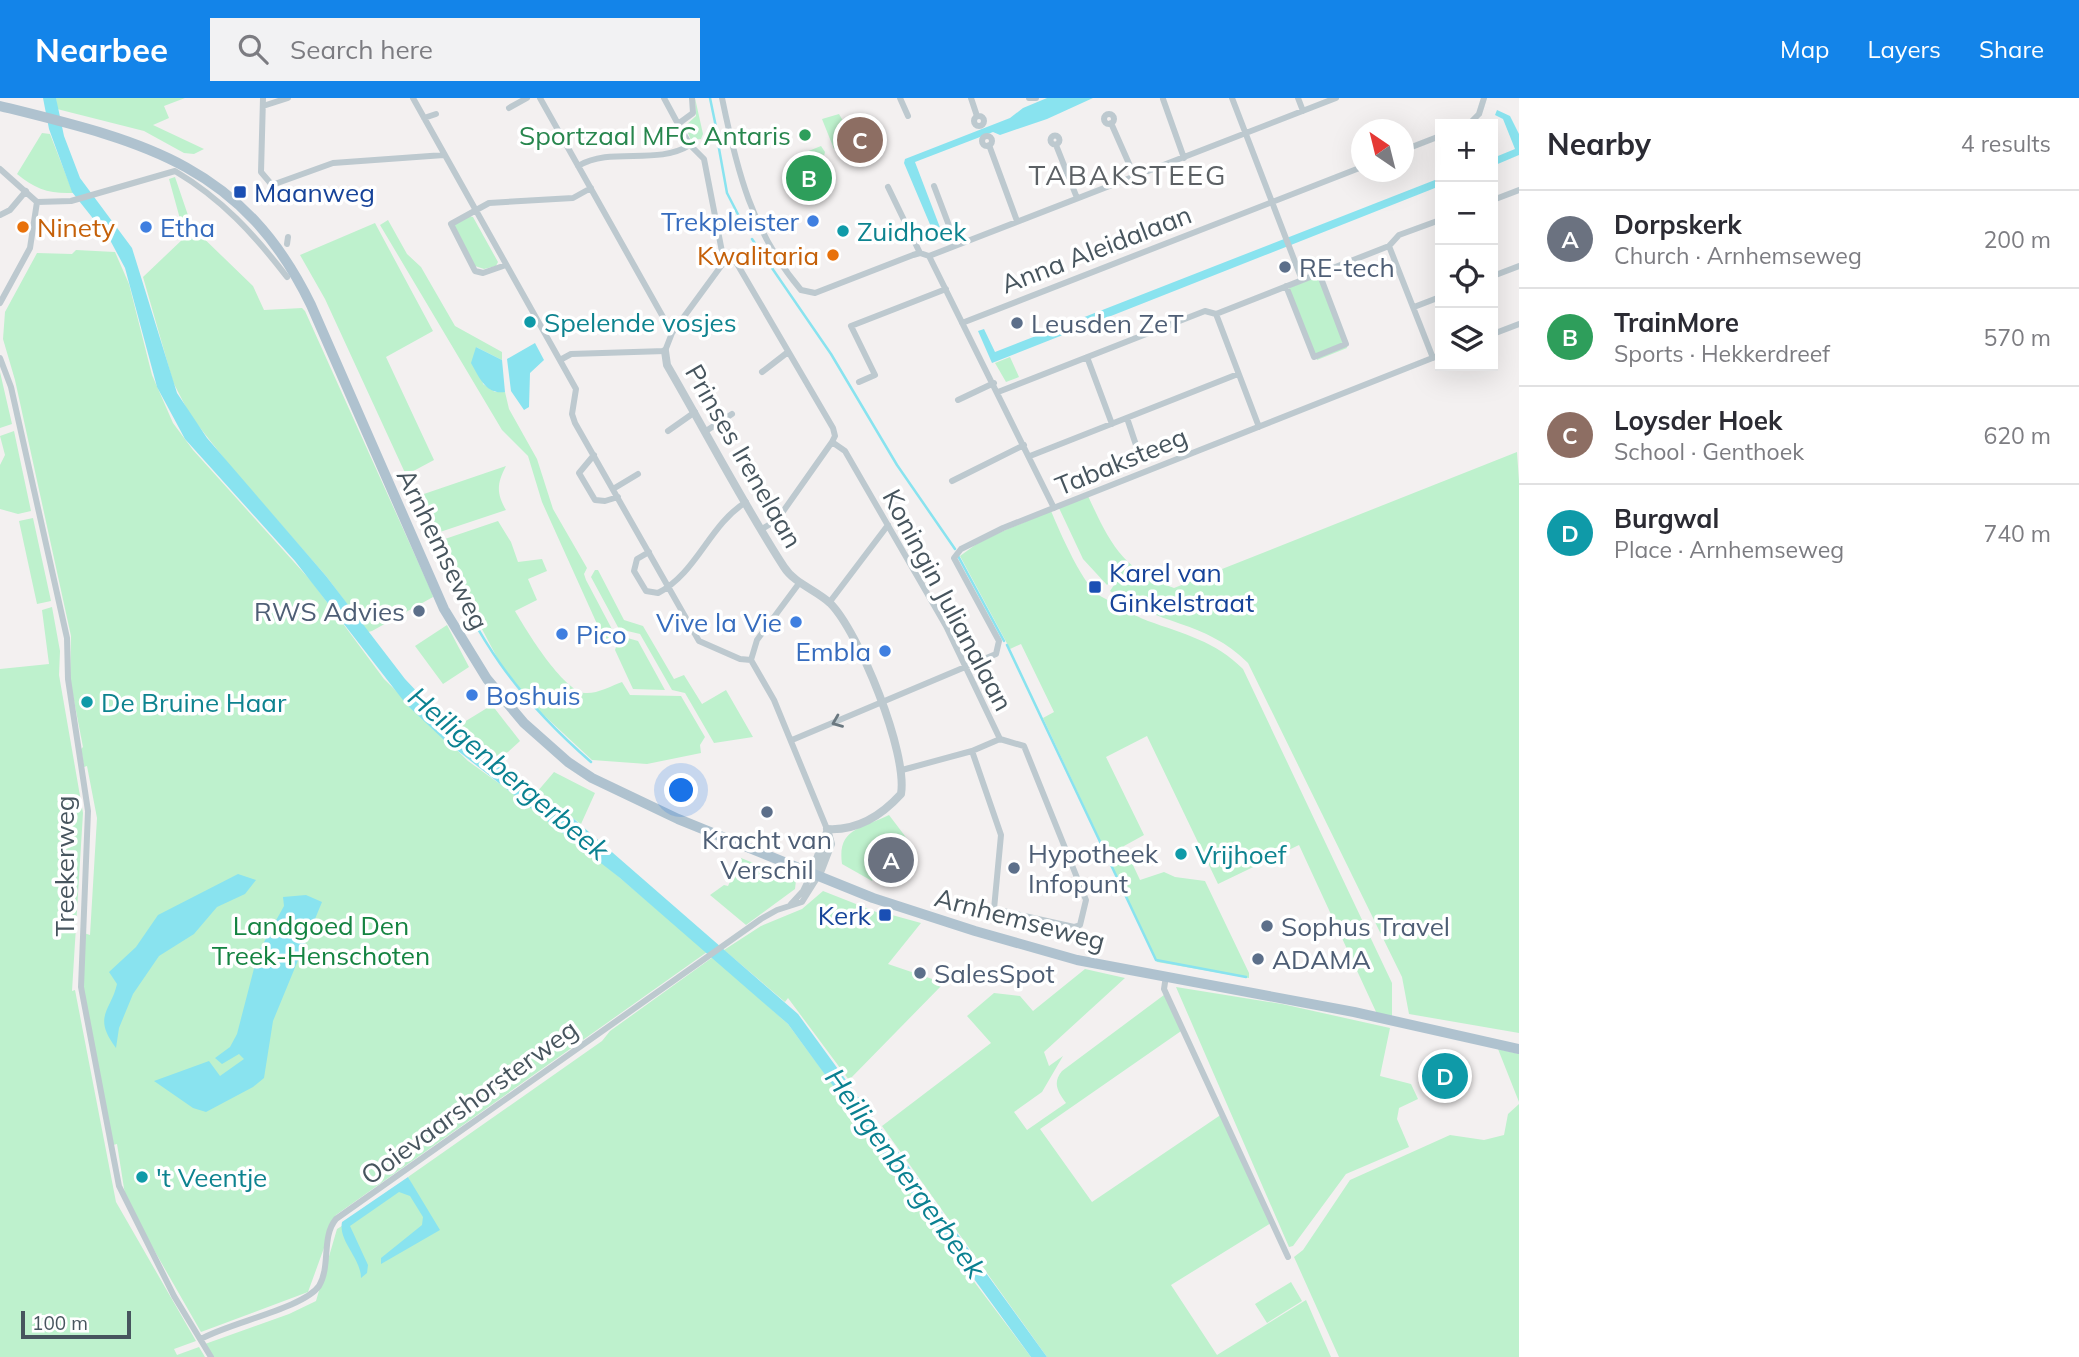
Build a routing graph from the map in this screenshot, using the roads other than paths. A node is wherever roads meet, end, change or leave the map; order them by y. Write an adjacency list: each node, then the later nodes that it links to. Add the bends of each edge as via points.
1 (288, 98): 17 (street)
2 (413, 98): 24 (street)
3 (527, 98): 19 (street)
4 (540, 98): 36 (street)
5 (664, 98): 27 (street)
6 (692, 98): 27 (street, via 693,113)
7 (722, 98): 55 (street, via 739,179 753,215 801,290 815,293)
8 (900, 98): 22 (street)
9 (971, 98): 23 (street)
10 (1029, 98): 11 (street)
11 (1036, 98)
12 (1162, 98): 35 (street)
13 (1232, 98): 28 (street)
14 (1298, 98): 20 (street)
15 (1336, 98): 20 (street)
16 (1484, 98): 25 (street)
17 (263, 102): 34 (street, via 263,177 269,184 277,186 333,163)
18 (0, 106): 121 (main road, Arnhemseweg, via 137,143 208,178 237,202 284,255 311,305 444,609 487,679 524,723 568,762 608,786)
19 (509, 108)
20 (1303, 111): 28 (street)
21 (436, 114): 24 (street)
22 (908, 116)
23 (977, 116)
24 (424, 118): 34 (street)
25 (1474, 119)
26 (1111, 123): 39 (street)
27 (678, 124): 30 (street)
28 (1246, 134): 35 (street); 47 (street)
29 (1435, 138): 33 (street)
30 (690, 145): 36 (street, via 672,155 593,159); 57 (street, via 704,159)
31 (989, 145): 51 (street)
32 (1056, 145): 45 (street)
33 (1414, 146)
34 (444, 155): 49 (street)
35 (1184, 158): 39 (street)
36 (579, 166): 42 (street)
37 (0, 169): 44 (street)
38 (1351, 171): 47 (street, Anna Aleidalaan)
39 (1134, 175): 45 (street)
40 (934, 186): 53 (street)
41 (888, 187): 55 (street)
42 (591, 188): 49 (street, via 573,198 489,203); 75 (street)
43 (1519, 190): 46 (street)
44 (26, 191): 48 (street); 50 (street)
45 (1077, 198): 51 (street)
46 (1498, 198)
47 (1272, 201): 63 (street); 72 (street, Anna Aleidalaan)
48 (37, 202): 62 (street, via 71,201 175,171 229,209); 65 (street, via 30,248)
49 (475, 211): 58 (street); 58 (street, via 452,224 475,271)
50 (0, 215)
51 (1017, 221): 53 (street)
52 (1435, 222): 54 (street, via 1399,234)
53 (956, 244): 56 (street)
54 (1389, 246): 60 (street); 70 (street)
55 (920, 253): 56 (street)
56 (929, 256): 67 (street)
57 (724, 262): 75 (street); 77 (street, Koningin Julianalaan, via 736,262)
58 (506, 265): 82 (street)
59 (1519, 266): 61 (street)
60 (1319, 273): 63 (street); 66 (street, via 1346,344 1314,357)
61 (1498, 274)
62 (287, 277)
63 (1302, 280): 66 (street)
64 (0, 281): 65 (street)
65 (10, 283): 69 (street)
66 (1286, 286): 71 (street)
67 (946, 289): 72 (street); 85 (street, via 851,326 875,375)
68 (1435, 299): 70 (street)
69 (0, 303)
70 (1414, 307): 78 (street)
71 (1216, 314): 79 (street, via 1205,311); 84 (street)
72 (962, 323): 86 (street)
73 (1519, 324): 74 (street)
74 (1498, 332)
75 (672, 333): 76 (street)
76 (665, 351): 82 (street, via 571,354); 89 (street, Prinses Irenelaan, via 667,365)
77 (788, 352): 83 (street); 96 (street, Koningin Julianalaan, via 833,428)
78 (1435, 352)
79 (1087, 357): 87 (street); 92 (street)
80 (1435, 357): 93 (street, Tabaksteeg)
81 (0, 358): 125 (street, Treekerweg, via 11,387 67,638 68,679 88,811 81,987 119,1186)
82 (560, 360): 99 (street, via 577,396 572,414 575,423)
83 (762, 372)
84 (1238, 374): 91 (street); 93 (street)
85 (859, 382)
86 (994, 383): 87 (street); 88 (street)
87 (998, 392): 97 (street)
88 (958, 400)
89 (695, 412): 94 (street, Prinses Irenelaan); 95 (street)
90 (732, 414): 94 (street)
91 (1127, 418): 92 (street); 98 (street)
92 (1112, 424): 100 (street)
93 (1259, 427): 106 (street, Tabaksteeg)
94 (706, 430): 105 (street, Prinses Irenelaan)
95 (668, 431)
96 (832, 442): 107 (street, Koningin Julianalaan, via 845,451); 108 (street, via 777,520)
97 (1024, 444): 100 (street); 102 (street)
98 (1139, 454)
99 (593, 455): 103 (street); 104 (street, via 579,473 584,482 595,500)
100 (1030, 456): 106 (street)
101 (638, 474): 103 (street)
102 (952, 481)
103 (613, 489): 104 (street)
104 (618, 497): 109 (street)
105 (746, 502): 108 (street, Prinses Irenelaan); 111 (street, via 732,511)
106 (1054, 508): 114 (street, Tabaksteeg, via 979,539 954,555 1000,644 993,657)
107 (888, 525): 112 (street); 114 (street, Koningin Julianalaan)
108 (762, 528): 110 (street, Prinses Irenelaan, via 786,570)
109 (649, 552): 111 (street); 111 (street, via 637,559 634,567 640,581 649,594)
110 (800, 582): 112 (street, Prinses Irenelaan); 113 (street, via 757,640)
111 (669, 588): 113 (street, via 699,641)
112 (829, 603): 115 (street, Prinses Irenelaan, via 866,662)
113 (751, 660): 117 (street)
114 (966, 669): 115 (street); 116 (street, Koningin Julianalaan)
115 (883, 703): 117 (street, one-way to 117); 119 (street, Prinses Irenelaan)
116 (1000, 739): 118 (street); 118 (street, Koningin Julianalaan, via 1024,746 1086,900 1082,922 1074,928 994,909 1001,835)
117 (792, 740): 120 (street)
118 (972, 751): 119 (street)
119 (902, 770): 120 (street, via 901,794 890,806 853,827)
120 (827, 829): 121 (street, via 831,844)
121 (816, 874): 122 (main road, Arnhemseweg, via 885,903 975,931 1077,960); 125 (street, Ooievaarshorsterweg, via 807,899 769,914 336,1219 321,1280 309,1295)
122 (1166, 976): 123 (main road, Arnhemseweg); 124 (street, via 1164,989)
123 (1519, 1049)
124 (1288, 1257)
125 (201, 1339): 126 (street, Treekerweg)
126 (211, 1357)

